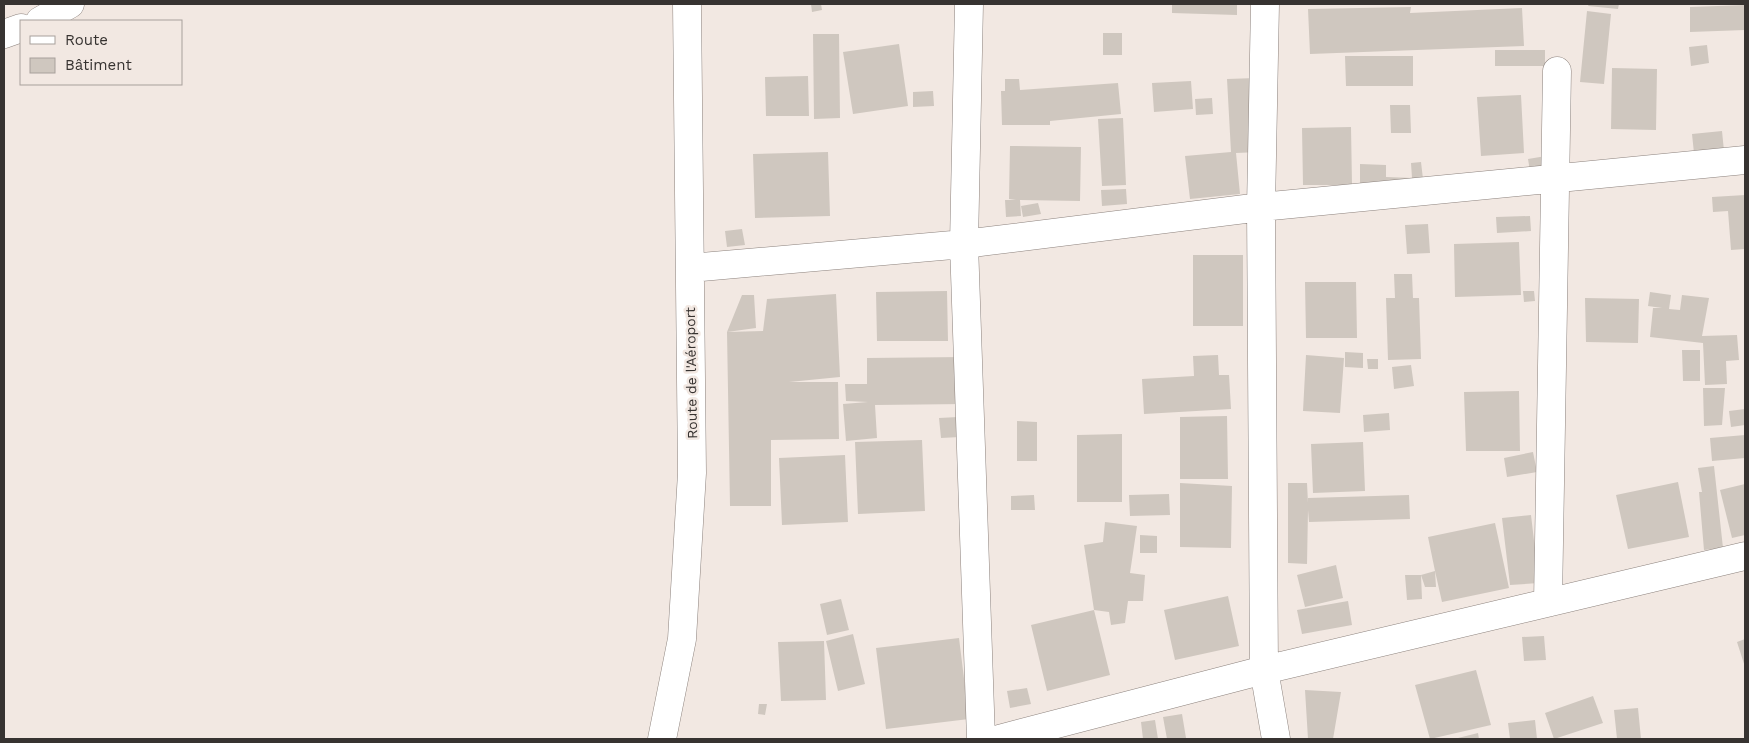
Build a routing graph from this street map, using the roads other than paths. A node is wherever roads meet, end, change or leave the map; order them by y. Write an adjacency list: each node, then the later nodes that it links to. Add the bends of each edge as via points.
1 (70, 4): 5 (street)
2 (687, 4): 13 (street, Route de l'Aéroport)
3 (969, 4): 12 (street)
4 (1265, 4): 11 (street)
5 (42, 20)
6 (20, 28): 7 (street)
7 (4, 34)
8 (1557, 71): 10 (street)
9 (1745, 160): 10 (street)
10 (1555, 179): 11 (street); 15 (street)
11 (1261, 206): 12 (street); 16 (street)
12 (964, 244): 13 (street); 18 (street)
13 (690, 268): 17 (street, Route de l'Aéroport, via 692,473 682,639)
14 (1745, 556): 15 (street)
15 (1548, 602): 16 (street)
16 (1264, 670): 19 (street); 20 (street)
17 (662, 739)
18 (981, 739)
19 (999, 739)
20 (1276, 739)

